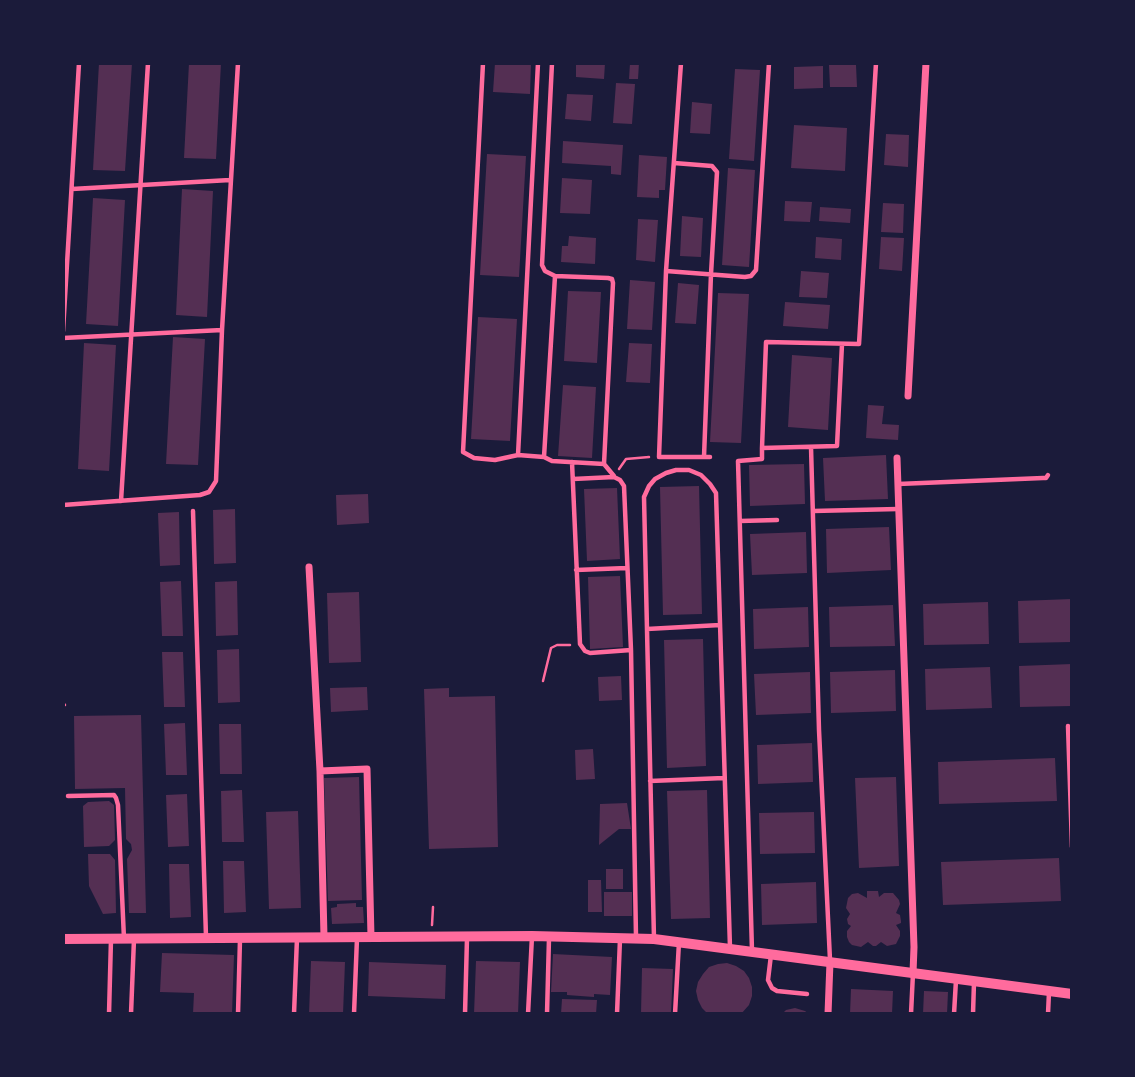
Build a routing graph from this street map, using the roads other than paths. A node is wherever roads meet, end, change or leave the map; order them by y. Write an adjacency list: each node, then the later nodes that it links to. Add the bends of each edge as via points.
1 (79, 63): 14 (lane)
2 (148, 63): 13 (lane)
3 (238, 63): 12 (lane)
4 (483, 63): 26 (lane, via 464,452 485,460)
5 (538, 63): 26 (lane)
6 (552, 63): 17 (lane, via 541,257 545,271)
7 (681, 63): 11 (lane)
8 (769, 63): 16 (lane, via 756,270 745,277)
9 (876, 63): 22 (lane, via 859,344)
10 (926, 63): 23 (street)
11 (674, 163): 15 (lane); 16 (lane, via 712,166 717,172)
12 (230, 180): 13 (lane); 18 (lane)
13 (141, 186): 14 (lane); 20 (lane)
14 (72, 190): 19 (lane)
15 (666, 271): 16 (lane); 16 (lane, via 659,457 707,457)
16 (711, 274)
17 (555, 276): 27 (lane); 30 (lane, via 612,279)
18 (222, 330): 20 (lane); 35 (lane, via 216,481 209,492 200,495)
19 (63, 331)
20 (132, 334): 21 (lane); 35 (lane)
21 (63, 338)
22 (842, 344): 24 (lane, via 838,446); 25 (lane, via 766,342)
23 (908, 396)
24 (811, 447): 25 (lane); 39 (lane)
25 (762, 448): 41 (lane, via 762,459 738,461)
26 (518, 455): 27 (lane)
27 (544, 457): 29 (lane)
28 (897, 458): 34 (street)
29 (572, 463): 30 (lane); 33 (lane)
30 (604, 464): 32 (lane)
31 (1048, 475): 34 (lane)
32 (614, 477): 33 (lane); 43 (lane, via 624,485)
33 (573, 479): 44 (lane)
34 (898, 484): 37 (street)
35 (121, 501): 36 (lane)
36 (63, 505)
37 (899, 509): 39 (lane); 74 (street)
38 (193, 511): 61 (lane)
39 (813, 512): 73 (lane)
40 (777, 520): 41 (lane)
41 (740, 522): 71 (lane)
42 (309, 567): 49 (street)
43 (627, 568): 44 (lane); 47 (lane)
44 (576, 569): 47 (lane, via 580,644 590,653)
45 (720, 625): 46 (lane); 46 (lane, via 716,493 701,475 676,470 655,479 644,496); 50 (lane)
46 (647, 629): 51 (lane)
47 (631, 650): 67 (lane)
48 (1068, 726): 53 (lane)
49 (320, 771): 58 (street); 60 (street, via 367,769)
50 (724, 778): 51 (lane); 70 (lane)
51 (650, 781): 68 (lane)
52 (68, 796): 66 (lane, via 114,794 116,798)
53 (1072, 847)
54 (468, 936): 55 (street); 60 (street); 85 (lane)
55 (532, 936): 56 (street); 86 (lane)
56 (549, 936): 63 (street); 87 (lane)
57 (297, 937): 58 (street); 62 (street); 83 (lane)
58 (324, 937): 59 (street)
59 (357, 937): 60 (street); 84 (lane)
60 (371, 937)
61 (206, 938): 62 (street); 66 (street)
62 (240, 938): 82 (lane)
63 (620, 938): 67 (street); 88 (lane)
64 (63, 939): 65 (street)
65 (111, 939): 66 (street); 80 (lane)
66 (129, 939): 81 (lane)
67 (636, 939): 68 (street)
68 (654, 939): 69 (street)
69 (679, 942): 70 (street); 89 (lane)
70 (730, 948): 71 (street)
71 (752, 951): 72 (street)
72 (771, 954): 73 (street); 78 (lane, via 768,980 772,988)
73 (830, 962): 74 (street); 90 (street)
74 (913, 973): 75 (street); 91 (lane)
75 (956, 979): 76 (street); 92 (lane)
76 (974, 981): 77 (street); 93 (lane)
77 (1049, 991): 79 (street); 94 (lane)
78 (807, 994)
79 (1072, 994)
80 (108, 1014)
81 (131, 1014)
82 (238, 1014)
83 (294, 1014)
84 (354, 1014)
85 (465, 1014)
86 (528, 1014)
87 (547, 1014)
88 (617, 1014)
89 (675, 1014)
90 (828, 1014)
91 (911, 1014)
92 (954, 1014)
93 (973, 1014)
94 (1048, 1014)

